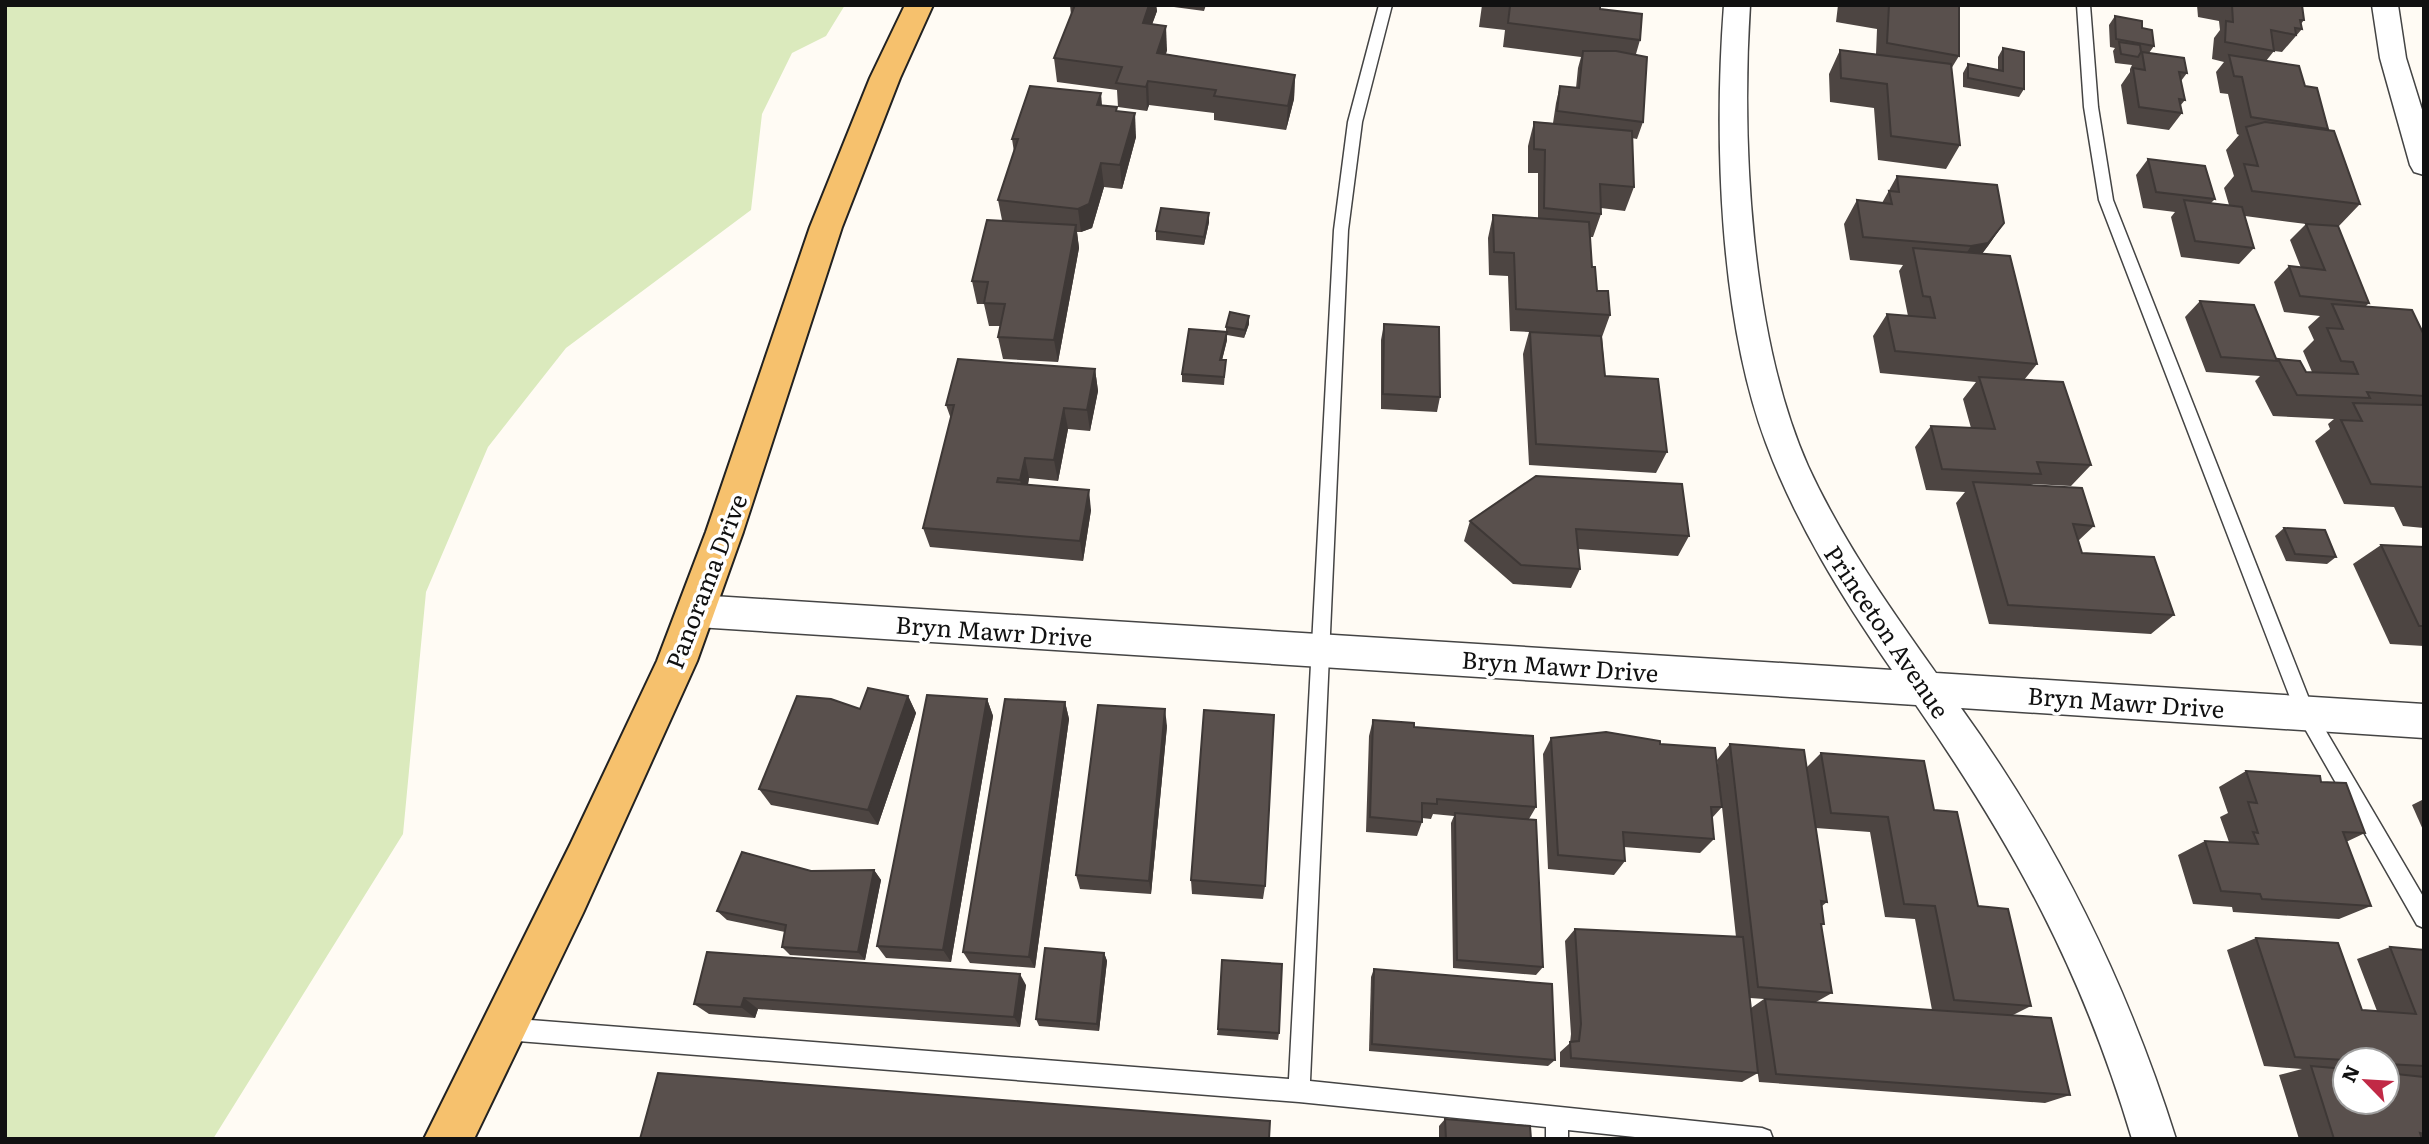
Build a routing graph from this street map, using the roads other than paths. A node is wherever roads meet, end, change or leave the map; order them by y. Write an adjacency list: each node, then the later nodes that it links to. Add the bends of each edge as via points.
1 (919, 5): 7 (main road, Panorama Drive, via 859,137)
2 (1386, 5): 8 (lane, via 1356,122 1341,230)
3 (1737, 5): 9 (street, Princeton Avenue, via 1732,114 1736,205 1766,391 1790,463 1826,539)
4 (2083, 5): 10 (lane, via 2091,107 2106,200)
5 (2385, 5): 6 (street, via 2393,58)
6 (2424, 165)
7 (697, 611): 8 (street, Bryn Mawr Drive); 13 (main road, Panorama Drive, via 654,716)
8 (1322, 650): 9 (street, Bryn Mawr Drive); 14 (lane)
9 (1924, 688): 10 (street, Bryn Mawr Drive); 18 (street, Princeton Avenue, via 1990,781 2059,899 2102,993)
10 (2305, 713): 11 (street, Bryn Mawr Drive); 12 (lane)
11 (2424, 720)
12 (2424, 918)
13 (505, 1029): 14 (lane); 16 (main road, Panorama Drive)
14 (1299, 1091): 15 (lane)
15 (1556, 1128): 17 (lane)
16 (448, 1139)
17 (1762, 1139)
18 (2154, 1139)

